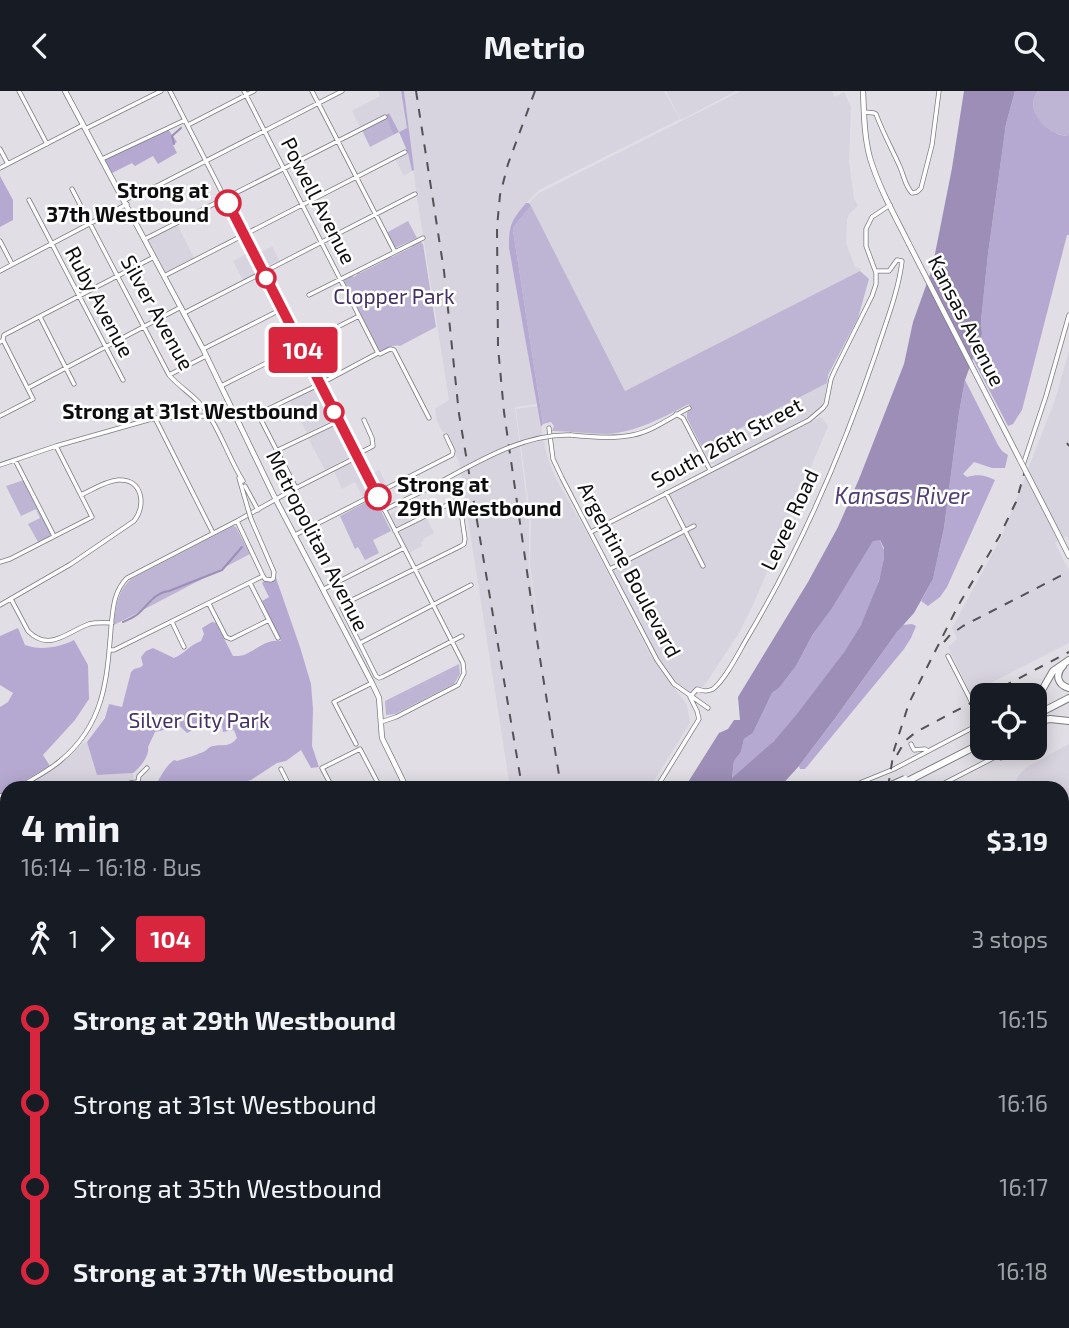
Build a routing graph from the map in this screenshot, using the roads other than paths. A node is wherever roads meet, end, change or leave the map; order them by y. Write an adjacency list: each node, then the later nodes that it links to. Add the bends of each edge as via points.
1 (19, 91): 19 (street)
2 (161, 91): 16 (street)
3 (170, 91): 14 (street)
4 (254, 91): 10 (street)
5 (312, 91): 11 (street)
6 (342, 91): 11 (street)
7 (863, 91): 12 (main road, Kansas Avenue)
8 (939, 91): 12 (street, via 932,145 921,188 915,193 907,188 876,114)
9 (67, 92): 16 (main road, Metropolitan Avenue)
10 (245, 93): 15 (street); 17 (street, Powell Avenue)
11 (318, 103): 17 (street); 18 (street)
12 (864, 112): 34 (main road, Kansas Avenue, via 870,156)
13 (385, 117): 18 (street)
14 (185, 120): 15 (street); 22 (street)
15 (188, 125): 23 (street)
16 (84, 127): 19 (street); 22 (main road, Metropolitan Avenue)
17 (264, 131): 23 (street); 26 (street, Powell Avenue)
18 (337, 140): 26 (street); 27 (street)
19 (47, 144): 24 (street)
20 (0, 149): 24 (street)
21 (405, 152): 27 (street)
22 (103, 159): 32 (main road, Metropolitan Avenue)
23 (206, 161): 30 (street); 32 (street)
24 (8, 164): 25 (street)
25 (0, 168)
26 (283, 168): 30 (street); 33 (street, Powell Avenue)
27 (356, 177): 33 (street); 35 (street)
28 (72, 189): 36 (street, Silver Avenue)
29 (415, 194): 35 (street)
30 (225, 198): 37 (street); 39 (street)
31 (29, 200): 42 (street, Ruby Avenue)
32 (126, 202): 36 (street); 39 (main road, Metropolitan Avenue)
33 (302, 205): 37 (street); 41 (street, Powell Avenue)
34 (890, 205): 47 (street, South 26th Street, via 872,217 866,229 866,246); 112 (main road, Kansas Avenue, bridge)
35 (375, 214): 41 (street); 43 (street)
36 (90, 223): 42 (street); 49 (street, Silver Avenue)
37 (244, 235): 48 (street); 50 (street)
38 (423, 238): 43 (street)
39 (145, 239): 44 (main road, Metropolitan Avenue)
40 (0, 241): 45 (street)
41 (321, 241): 48 (street); 51 (street, Powell Avenue)
42 (51, 244): 45 (street); 53 (street, Ruby Avenue)
43 (394, 252): 51 (street)
44 (154, 257): 49 (street); 50 (main road, Metropolitan Avenue)
45 (12, 264): 46 (street)
46 (0, 271)
47 (876, 271): 94 (street, South 26th Street, via 873,296 835,370 823,408 809,420); 140 (street, Levee Road, via 889,271 897,260 902,261 867,381 842,447 796,548 734,660 712,689 697,689)
48 (262, 272): 54 (street); 55 (street)
49 (118, 276): 53 (street); 59 (street, Silver Avenue)
50 (164, 276): 55 (main road, Metropolitan Avenue)
51 (340, 279): 52 (street); 57 (street, Powell Avenue)
52 (309, 295)
53 (78, 296): 58 (street); 62 (street, Ruby Avenue)
54 (282, 309): 61 (street); 63 (street)
55 (182, 310): 59 (street); 63 (main road, Metropolitan Avenue)
56 (1069, 315): 93 (street)
57 (359, 316): 61 (street); 64 (street, Powell Avenue)
58 (40, 317): 60 (street, via 4,335); 66 (street)
59 (144, 326): 62 (street); 67 (street, Silver Avenue)
60 (1, 341): 72 (street)
61 (301, 346): 70 (street); 71 (street)
62 (105, 347): 66 (street); 68 (street, Ruby Avenue)
63 (203, 349): 65 (main road, Metropolitan Avenue)
64 (378, 353): 70 (street); 82 (street, via 394,350)
65 (206, 356): 67 (street); 71 (main road, Metropolitan Avenue)
66 (66, 367): 69 (street); 72 (street)
67 (169, 375): 73 (street, Silver Avenue)
68 (123, 380)
69 (74, 384)
70 (320, 384): 75 (street); 84 (street)
71 (221, 386): 78 (main road, Metropolitan Avenue)
72 (28, 388): 77 (street, via 33,399)
73 (198, 401): 79 (street); 80 (street, Silver Avenue)
74 (689, 408): 76 (street)
75 (258, 414): 78 (street); 89 (street)
76 (676, 414): 94 (street, via 683,418); 102 (street, bridge, via 633,435 551,436 514,445)
77 (0, 415)
78 (236, 415): 80 (street); 100 (main road, Metropolitan Avenue)
79 (194, 416): 80 (street); 81 (street); 85 (street)
80 (209, 416): 85 (street, Silver Avenue)
81 (155, 418): 88 (street); 108 (street)
82 (429, 418)
83 (364, 420): 90 (street, via 373,446)
84 (339, 421): 89 (street); 90 (street)
85 (214, 424): 95 (street, Silver Avenue)
86 (549, 428): 107 (street, Argentine Boulevard, via 553,459)
87 (446, 436): 98 (street, via 452,455)
88 (56, 446): 91 (street); 99 (street)
89 (278, 450): 96 (street)
90 (357, 456): 96 (street); 98 (street)
91 (15, 460): 92 (street); 109 (street)
92 (0, 465)
93 (1022, 467)
94 (710, 470): 97 (street, South 26th Street)
95 (238, 473): 101 (street, Silver Avenue); 117 (street, bridge, via 251,519 274,572 271,580)
96 (296, 488): 100 (street)
97 (666, 493): 106 (street); 107 (street, South 26th Street)
98 (376, 494): 102 (street); 110 (street)
99 (81, 495): 109 (street, via 92,517); 121 (street, via 123,480 140,492 141,510 134,521)
100 (276, 500): 101 (street); 110 (main road, Metropolitan Avenue)
101 (258, 510): 103 (street)
102 (384, 510): 105 (street)
103 (237, 521): 108 (street); 117 (street)
104 (694, 526): 106 (street)
105 (395, 531): 111 (street); 115 (street, via 453,502 460,505 464,544)
106 (686, 531): 114 (street); 116 (street)
107 (591, 532): 116 (street, Argentine Boulevard)
108 (213, 533): 127 (street, via 127,578 116,593)
109 (54, 535): 113 (street)
110 (295, 535): 120 (main road, Metropolitan Avenue)
111 (404, 548): 115 (street); 120 (street)
112 (1069, 556)
113 (0, 562)
114 (703, 566)
115 (414, 569): 124 (street); 131 (street, via 344,604)
116 (610, 569): 140 (street, Argentine Boulevard, via 657,660)
117 (263, 576): 118 (street)
118 (250, 583): 122 (street); 125 (street)
119 (471, 585): 124 (street)
120 (324, 589): 136 (main road, Metropolitan Avenue)
121 (11, 599): 123 (street); 127 (street, via 25,626 42,640 51,641 91,623)
122 (208, 603): 125 (street, via 231,639); 126 (street)
123 (0, 605)
124 (433, 605): 130 (street); 131 (street)
125 (269, 619): 129 (street)
126 (172, 622): 132 (street); 133 (street)
127 (112, 623): 133 (street)
128 (462, 636): 130 (street)
129 (278, 638)
130 (452, 642): 131 (street, via 379,678); 146 (street, via 463,663 462,679 454,688)
131 (360, 643)
132 (184, 647)
133 (109, 650): 156 (street, via 104,693 84,737 58,763)
134 (948, 656): 141 (street)
135 (1069, 661): 137 (highway, via 1053,671); 138 (highway, via 1058,678)
136 (372, 683): 146 (main road, Metropolitan Avenue); 148 (street, via 334,702)
137 (1046, 683)
138 (1069, 688)
139 (1069, 696): 143 (highway)
140 (690, 697): 142 (street, Argentine Boulevard); 162 (street, via 699,719)
141 (970, 700)
142 (708, 708)
143 (1047, 709)
144 (1047, 719): 145 (highway)
145 (1069, 720)
146 (381, 722): 161 (main road, Metropolitan Avenue, via 385,745)
147 (970, 729): 151 (street)
148 (356, 744)
149 (911, 744): 151 (street, via 914,750)
150 (970, 747): 155 (highway)
151 (928, 751): 163 (street)
152 (992, 760): 164 (street)
153 (147, 768): 157 (street)
154 (281, 769): 158 (street)
155 (905, 780)
156 (29, 781)
157 (138, 781)
158 (287, 781)
159 (329, 781): 160 (street, via 322,768 360,749)
160 (377, 781)
161 (403, 781)
162 (661, 781)
163 (865, 781)
164 (949, 781)

